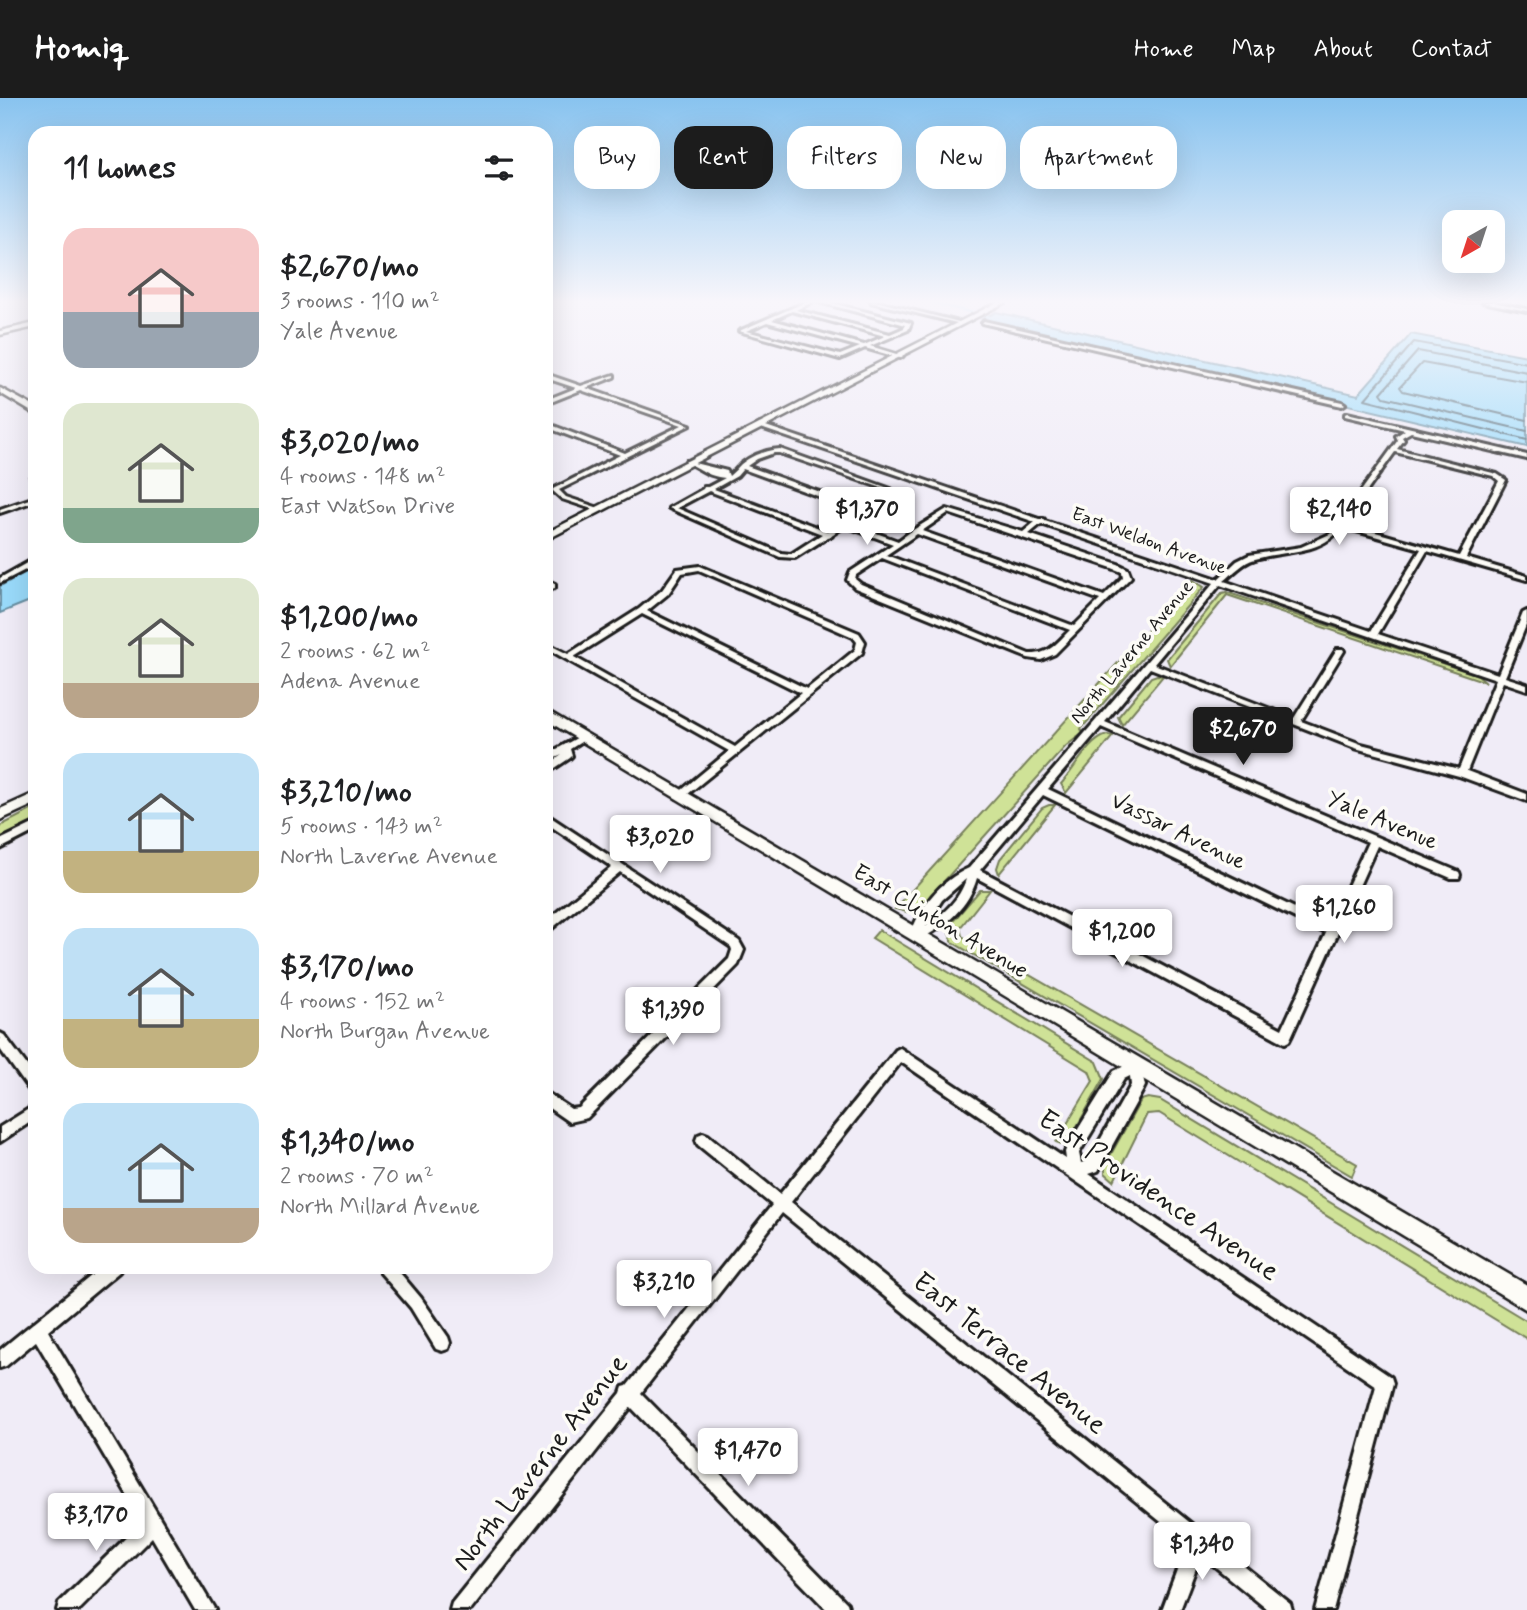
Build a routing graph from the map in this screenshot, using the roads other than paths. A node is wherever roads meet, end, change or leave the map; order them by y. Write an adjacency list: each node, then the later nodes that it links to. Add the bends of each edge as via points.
1 (867, 373): 11 (street)
2 (1205, 373): 8 (street)
3 (611, 376): 5 (street)
4 (553, 378): 5 (street)
5 (581, 388): 7 (street); 17 (street, via 687,425)
6 (0, 390): 9 (street)
7 (553, 399)
8 (1342, 404)
9 (28, 407)
10 (1347, 415): 14 (street)
11 (760, 426): 19 (street); 29 (street, East Weldon Avenue)
12 (553, 428): 13 (street)
13 (558, 430): 15 (street); 17 (street)
14 (1409, 431): 16 (street, North Laverne Avenue, via 1408,440 1401,440); 18 (street)
15 (553, 432)
16 (1394, 450): 30 (street, North Laverne Avenue); 39 (street, via 1503,480)
17 (625, 455): 26 (street, via 555,490 564,498)
18 (1527, 457)
19 (692, 463): 21 (street); 22 (street); 26 (street)
20 (741, 466): 23 (street); 28 (street); 28 (street, via 765,453 780,451 889,490 889,495)
21 (718, 469): 22 (street); 23 (street)
22 (710, 474): 23 (street)
23 (729, 476): 24 (street)
24 (706, 488): 34 (street); 34 (street, via 672,508 780,555 804,552)
25 (28, 501): 27 (street)
26 (595, 508): 33 (street)
27 (0, 511)
28 (866, 511): 31 (street)
29 (1042, 520): 35 (street); 43 (street, East Weldon Avenue)
30 (1340, 523): 37 (street); 43 (street, North Laverne Avenue, via 1332,536 1303,549 1252,557)
31 (846, 524): 34 (street); 36 (street)
32 (915, 530): 35 (street, via 947,511); 36 (street); 44 (street)
33 (553, 533)
34 (830, 535)
35 (1024, 535): 44 (street, via 1125,571 1127,577)
36 (897, 543): 38 (street)
37 (1424, 548): 39 (street); 48 (street)
38 (880, 555): 47 (street); 47 (street, via 851,580 1028,656 1052,652)
39 (1462, 558): 41 (street)
40 (28, 566): 42 (street)
41 (1527, 578)
42 (0, 581)
43 (1218, 583): 48 (street, East Weldon Avenue); 52 (street, North Laverne Avenue)
44 (1105, 599): 47 (street)
45 (642, 611): 51 (street); 55 (street); 55 (street, via 665,592 680,571 700,568 856,635 861,642 859,650)
46 (1527, 613): 53 (street)
47 (1075, 629)
48 (1373, 635): 53 (street, East Weldon Avenue)
49 (553, 649): 51 (street)
50 (1340, 651): 57 (street)
51 (568, 657): 61 (street)
52 (1149, 665): 57 (street); 58 (street, North Laverne Avenue)
53 (1500, 678): 54 (street, East Weldon Avenue); 64 (street)
54 (1527, 687)
55 (806, 692): 61 (street)
56 (553, 718): 59 (street, East Clinton Avenue)
57 (1296, 721): 64 (street, via 1380,753)
58 (1099, 723): 65 (street, North Laverne Avenue); 72 (street, Yale Avenue)
59 (584, 737): 60 (street); 66 (street, East Clinton Avenue)
60 (566, 750): 62 (street); 63 (street, via 567,756)
61 (734, 750): 66 (street)
62 (553, 754)
63 (553, 766)
64 (1462, 773): 67 (street)
65 (1041, 790): 75 (street, North Laverne Avenue); 78 (street, Vassar Avenue)
66 (680, 796): 79 (street, East Clinton Avenue)
67 (1527, 799)
68 (28, 801): 69 (street)
69 (0, 816)
70 (553, 823): 74 (street)
71 (28, 831): 73 (street)
72 (1374, 840): 76 (street, Yale Avenue); 78 (street)
73 (0, 845)
74 (619, 867): 77 (street); 84 (street, via 735,944 738,953 582,1114 569,1116)
75 (974, 871): 78 (street, via 1285,1038); 79 (street, North Laverne Avenue, via 973,883 934,929)
76 (1455, 875)
77 (553, 921)
78 (1333, 931)
79 (916, 936): 82 (street, East Clinton Avenue)
80 (0, 1039): 83 (street)
81 (900, 1054): 88 (street, East Providence Avenue); 89 (street, North Laverne Avenue)
82 (1135, 1068): 88 (street, via 1119,1075 1072,1152); 88 (street, via 1138,1086 1093,1166); 92 (street, East Clinton Avenue)
83 (28, 1077)
84 (553, 1103)
85 (28, 1116): 86 (street)
86 (0, 1135)
87 (703, 1140): 89 (street, East Terrace Avenue)
88 (1075, 1171): 105 (street, East Providence Avenue, via 1385,1383)
89 (781, 1203): 96 (street, North Laverne Avenue); 98 (street, East Terrace Avenue)
90 (105, 1274): 93 (street)
91 (390, 1274): 94 (street)
92 (1527, 1298)
93 (38, 1329): 95 (street); 97 (street)
94 (442, 1343)
95 (0, 1360)
96 (629, 1394): 99 (street); 102 (street, North Laverne Avenue)
97 (153, 1523): 100 (street); 101 (street)
98 (1196, 1540): 103 (street); 104 (street, East Terrace Avenue)
99 (830, 1606)
100 (66, 1610)
101 (206, 1610)
102 (459, 1610)
103 (1171, 1610)
104 (1283, 1610)
105 (1324, 1610)

